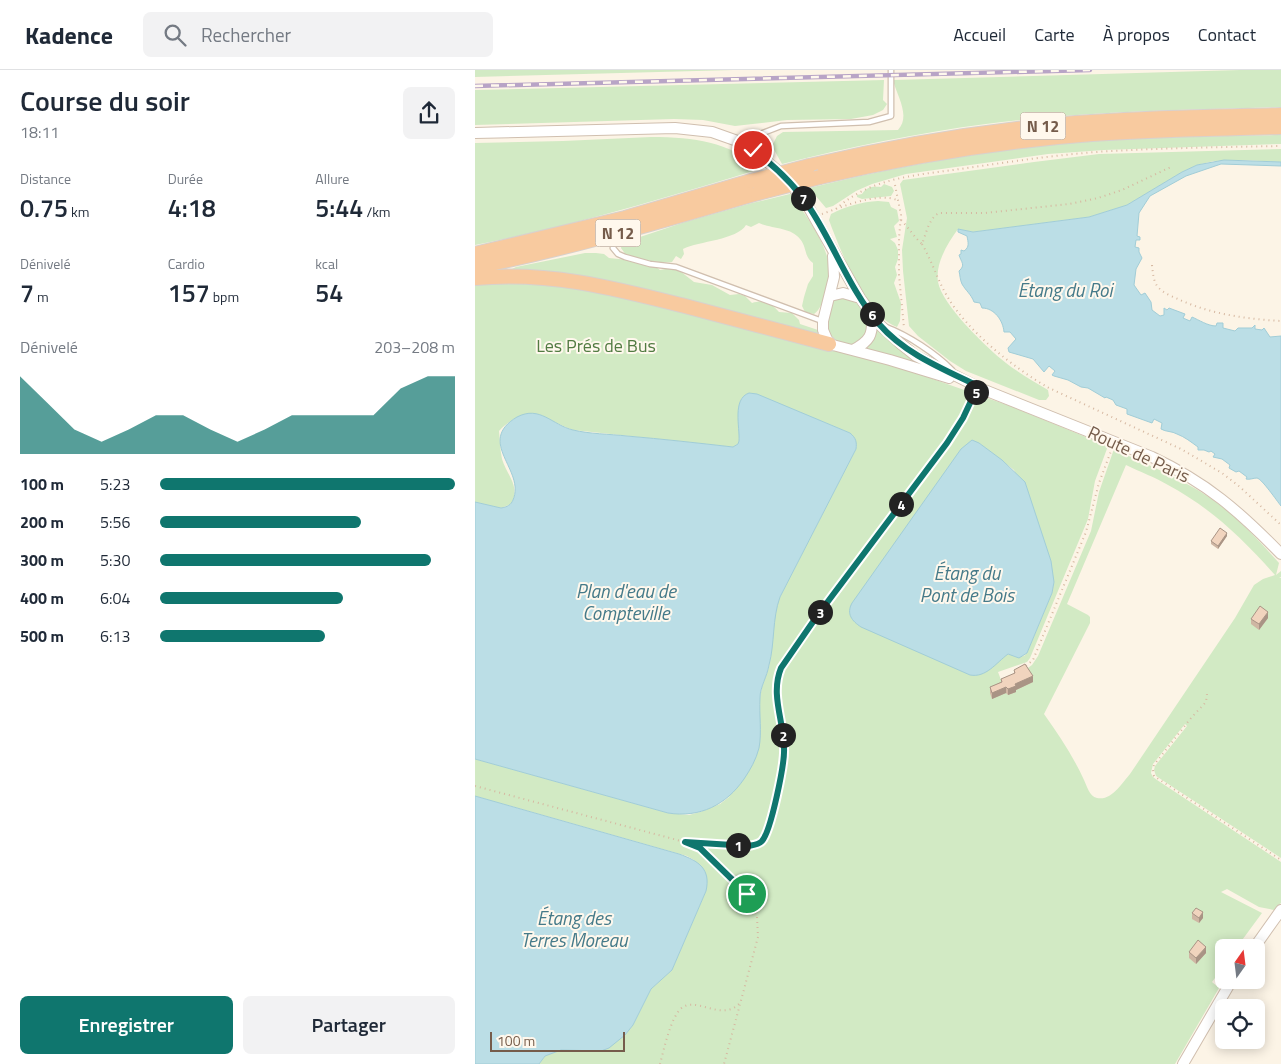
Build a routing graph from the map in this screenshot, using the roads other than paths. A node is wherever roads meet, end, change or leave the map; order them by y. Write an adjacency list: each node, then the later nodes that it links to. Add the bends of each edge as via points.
1 (891, 70): 5 (lane, via 891,116 869,122 781,126)
2 (1281, 115): 6 (highway, N 12, bridge, via 1035,127 928,141 809,166)
3 (1281, 127): 6 (highway, N 12, bridge, via 1127,132 1032,140 938,153)
4 (475, 133): 5 (street, Route de Paris, via 683,128 707,131)
5 (740, 142): 8 (street, Route de Paris, via 784,176 805,201)
6 (754, 187): 9 (highway, N 12); 10 (highway, N 12, via 625,231)
7 (613, 248): 15 (lane, via 625,257 676,267)
8 (831, 248): 12 (street, via 835,273); 13 (street, Route de Paris)
9 (475, 254)
10 (475, 267)
11 (475, 278): 17 (highway, via 529,277 583,282)
12 (830, 296): 13 (street, via 843,293); 15 (street)
13 (860, 298): 14 (street, Route de Paris)
14 (873, 316): 16 (street, Route de Paris); 18 (street, via 870,337)
15 (823, 321): 17 (street)
16 (880, 325): 19 (street, Route de Paris, via 909,351); 19 (lane, via 904,335 944,362)
17 (829, 344): 18 (street, Route de Paris)
18 (853, 350): 20 (street, Route de Paris)
19 (958, 377): 20 (street, Route de Paris)
20 (978, 386): 21 (street, Route de Paris, via 1175,468 1237,511); 22 (lane, via 947,443 784,663 777,682)
21 (1281, 554)
22 (777, 701)
23 (1281, 910): 24 (street)
24 (1260, 939)
25 (1228, 989): 26 (street)
26 (1183, 1064)

